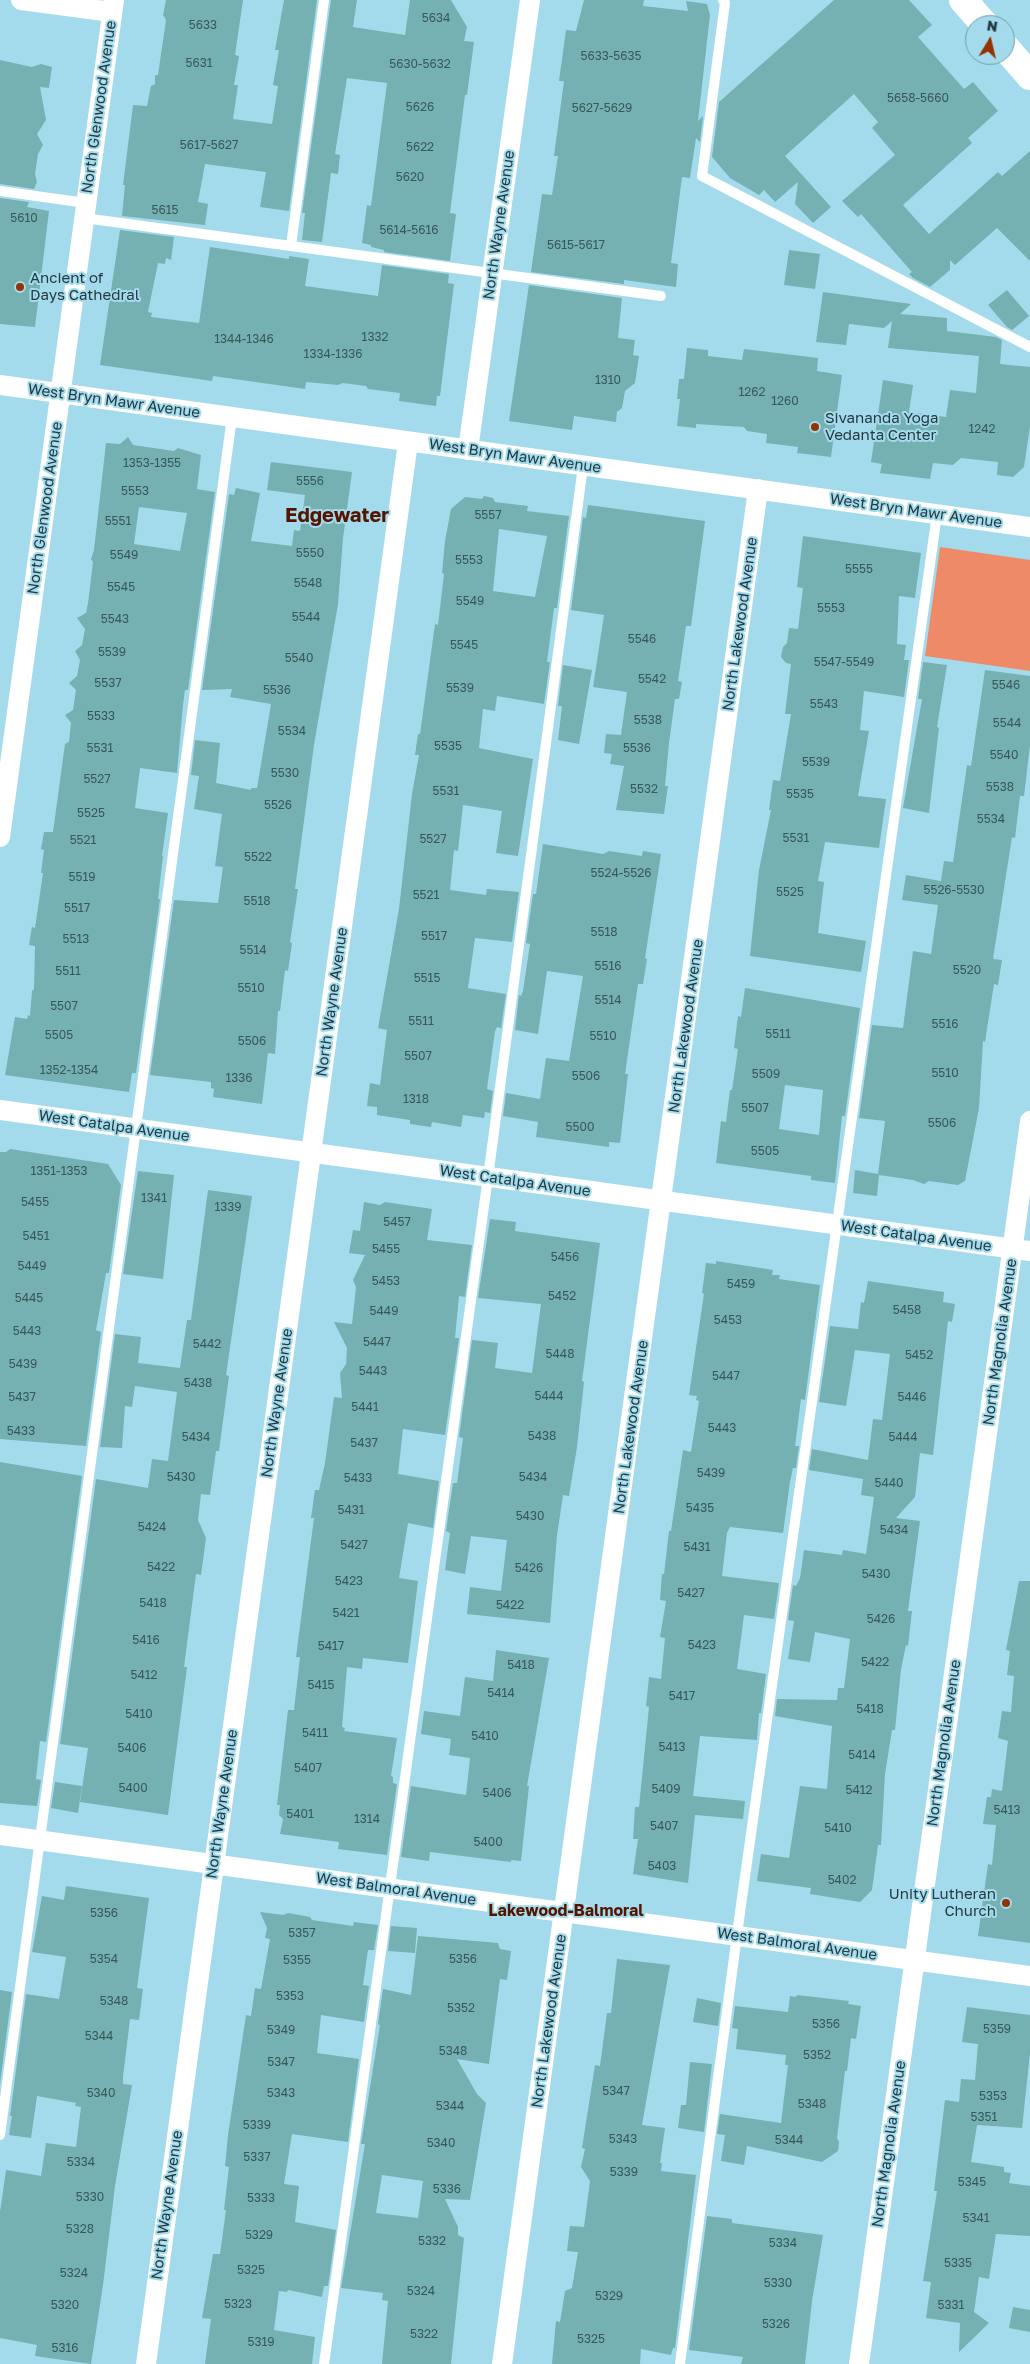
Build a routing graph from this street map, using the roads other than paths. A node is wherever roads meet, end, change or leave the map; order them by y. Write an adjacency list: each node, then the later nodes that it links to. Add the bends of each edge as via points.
1 (21, 0): 6 (street)
2 (324, 0): 12 (lane)
3 (530, 0): 13 (street, North Wayne Avenue)
4 (723, 0): 15 (lane, via 702,176)
5 (963, 0): 7 (main road)
6 (113, 6): 11 (street, North Glenwood Avenue)
7 (976, 15)
8 (1015, 59): 9 (main road)
9 (1030, 76)
10 (0, 191): 11 (lane)
11 (85, 210): 12 (lane); 17 (street, North Glenwood Avenue)
12 (291, 246): 13 (lane)
13 (492, 274): 14 (lane); 20 (street, North Wayne Avenue)
14 (661, 296)
15 (1030, 347)
16 (0, 385): 17 (street, West Bryn Mawr Avenue)
17 (60, 394): 18 (street, West Bryn Mawr Avenue); 25 (street, North Glenwood Avenue)
18 (232, 417): 19 (street, West Bryn Mawr Avenue); 29 (lane)
19 (408, 442): 20 (street, West Bryn Mawr Avenue); 30 (street, North Wayne Avenue)
20 (468, 450): 21 (street, West Bryn Mawr Avenue)
21 (583, 466): 22 (street, West Bryn Mawr Avenue); 31 (lane)
22 (758, 489): 23 (street, West Bryn Mawr Avenue); 32 (street, North Lakewood Avenue)
23 (937, 514): 24 (street, West Bryn Mawr Avenue); 33 (lane)
24 (1030, 527)
25 (5, 764): 26 (street, North Glenwood Avenue)
26 (0, 837)
27 (0, 1110): 29 (street, West Catalpa Avenue)
28 (1030, 1122): 34 (street, North Magnolia Avenue)
29 (135, 1129): 30 (street, West Catalpa Avenue); 36 (lane)
30 (311, 1153): 31 (street, West Catalpa Avenue); 37 (street, North Wayne Avenue)
31 (488, 1177): 32 (street, West Catalpa Avenue); 38 (lane)
32 (662, 1201): 33 (street, West Catalpa Avenue); 39 (street, North Lakewood Avenue)
33 (836, 1225): 34 (street, West Catalpa Avenue); 40 (lane)
34 (1021, 1250): 41 (street, North Magnolia Avenue)
35 (0, 1835): 36 (street, West Balmoral Avenue)
36 (40, 1840): 37 (street, West Balmoral Avenue); 43 (lane)
37 (214, 1864): 38 (street, West Balmoral Avenue); 44 (street, North Wayne Avenue)
38 (390, 1888): 39 (street, West Balmoral Avenue); 45 (lane)
39 (564, 1912): 40 (street, West Balmoral Avenue); 46 (street, North Lakewood Avenue)
40 (737, 1936): 41 (street, West Balmoral Avenue); 47 (lane)
41 (914, 1960): 42 (street, West Balmoral Avenue); 48 (street, North Magnolia Avenue)
42 (1030, 1976)
43 (0, 2135)
44 (146, 2364)
45 (324, 2364)
46 (502, 2364)
47 (680, 2364)
48 (859, 2364)

